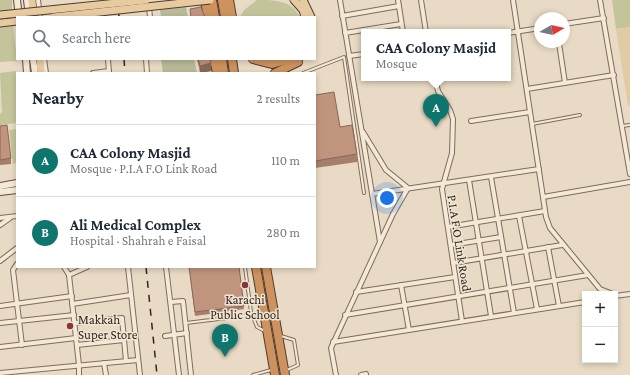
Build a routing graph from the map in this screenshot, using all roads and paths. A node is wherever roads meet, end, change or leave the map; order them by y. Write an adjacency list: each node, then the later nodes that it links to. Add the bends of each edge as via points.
1 (17, 0): 19 (street)
2 (27, 0): 17 (street)
3 (32, 0): 17 (main road)
4 (38, 0): 20 (street)
5 (209, 0): 15 (main road, bridge); 23 (highway); 24 (highway)
6 (222, 0): 25 (highway)
7 (229, 0): 26 (highway)
8 (294, 0): 27 (main road)
9 (303, 0): 28 (main road)
10 (340, 0): 29 (street)
11 (398, 0): 16 (street)
12 (421, 0): 37 (street)
13 (513, 0): 40 (street)
14 (600, 0): 30 (street)
15 (148, 4): 17 (main road, bridge); 21 (main road, bridge); 22 (street)
16 (399, 6): 29 (street); 34 (street)
17 (31, 14): 18 (main road, bridge)
18 (0, 15)
19 (19, 16)
20 (40, 16)
21 (61, 16)
22 (150, 16)
23 (208, 16)
24 (215, 16)
25 (225, 16)
26 (232, 16)
27 (304, 16)
28 (311, 16)
29 (342, 16): 41 (street)
30 (604, 18): 33 (street); 69 (street)
31 (16, 21): 32 (main road)
32 (0, 23)
33 (570, 23)
34 (401, 24): 35 (street); 36 (street)
35 (370, 29)
36 (402, 29)
37 (426, 29)
38 (534, 29): 40 (street)
39 (361, 30): 41 (street)
40 (518, 32): 42 (street); 72 (street)
41 (345, 33): 45 (street)
42 (511, 33)
43 (560, 48): 71 (street)
44 (361, 54): 45 (street)
45 (349, 56): 79 (street)
46 (26, 60): 58 (street)
47 (33, 60): 59 (street)
48 (40, 60): 60 (main road)
49 (44, 60): 61 (street)
50 (108, 60): 62 (street)
51 (146, 60): 63 (street)
52 (214, 60): 64 (highway)
53 (222, 60): 65 (highway)
54 (232, 60): 66 (highway)
55 (257, 60): 56 (highway, via 272,64)
56 (286, 60)
57 (299, 60): 67 (highway)
58 (27, 72)
59 (35, 72)
60 (41, 72)
61 (46, 72)
62 (109, 72)
63 (147, 72)
64 (217, 72)
65 (224, 72)
66 (234, 72)
67 (277, 72)
68 (306, 72): 91 (lane, via 344,57)
69 (614, 76): 71 (street); 78 (street)
70 (436, 81): 86 (street, P.I.A F.O Link Road, via 438,91 453,119 452,153)
71 (566, 83): 72 (street)
72 (527, 90): 73 (street)
73 (530, 112): 75 (street); 76 (street)
74 (580, 115): 76 (lane)
75 (471, 121)
76 (532, 124): 80 (street)
77 (630, 125): 78 (lane)
78 (622, 126): 81 (street)
79 (363, 132): 88 (street, via 386,170); 92 (street)
80 (539, 169): 82 (street); 93 (street)
81 (630, 174)
82 (491, 177): 83 (street); 99 (street)
83 (469, 180): 86 (street); 100 (street)
84 (630, 182): 93 (street)
85 (16, 183): 87 (street)
86 (444, 183): 88 (street); 102 (street, P.I.A F.O Link Road, via 442,197)
87 (0, 186)
88 (408, 188): 92 (street); 105 (street)
89 (16, 190): 90 (street)
90 (0, 192)
91 (364, 193)
92 (372, 194): 105 (street)
93 (543, 197): 94 (street)
94 (546, 211): 96 (street); 107 (street, via 550,228)
95 (16, 216): 97 (street)
96 (519, 216): 99 (street); 110 (street)
97 (10, 217): 98 (street); 101 (street)
98 (0, 218)
99 (498, 219): 100 (street); 103 (street)
100 (476, 223): 102 (street); 104 (street)
101 (0, 225)
102 (448, 227): 106 (street, P.I.A F.O Link Road)
103 (501, 237): 104 (street); 111 (street)
104 (479, 240): 106 (street); 112 (street)
105 (380, 242): 132 (street)
106 (451, 245): 114 (street, P.I.A F.O Link Road)
107 (562, 245): 108 (street); 124 (street)
108 (548, 247): 110 (street); 126 (street)
109 (16, 249): 113 (street)
110 (526, 251): 111 (street); 127 (street)
111 (504, 255): 112 (street); 129 (street)
112 (482, 258): 114 (street); 130 (street)
113 (0, 261)
114 (453, 263): 125 (street, P.I.A F.O Link Road)
115 (16, 266): 140 (street, via 13,270)
116 (65, 268): 123 (street)
117 (85, 268): 123 (street)
118 (128, 268): 134 (street)
119 (166, 268): 138 (street)
120 (245, 268): 148 (lane)
121 (256, 268): 158 (highway)
122 (266, 268): 160 (highway)
123 (69, 275): 136 (street)
124 (588, 275): 126 (street); 131 (street)
125 (455, 277): 128 (street); 137 (street, P.I.A F.O Link Road)
126 (554, 280): 127 (street); 144 (street)
127 (532, 284): 129 (street); 145 (street)
128 (401, 285): 132 (street); 142 (street)
129 (510, 287): 130 (street); 146 (street)
130 (487, 291): 137 (street); 150 (street)
131 (605, 291)
132 (356, 292): 149 (street)
133 (630, 294): 135 (street)
134 (131, 295): 141 (street); 168 (street)
135 (618, 295)
136 (72, 296): 140 (street); 141 (street)
137 (458, 296): 142 (street); 152 (street, P.I.A F.O Link Road)
138 (171, 302): 155 (street, via 183,301); 159 (street)
139 (582, 302): 144 (street)
140 (18, 304): 143 (street); 151 (street)
141 (72, 304): 147 (street)
142 (404, 305): 149 (street); 156 (street)
143 (0, 306)
144 (559, 306): 145 (street)
145 (537, 309): 146 (street)
146 (514, 313): 150 (street)
147 (74, 315): 151 (street); 154 (street)
148 (252, 315): 155 (lane); 158 (lane, via 257,327)
149 (345, 315): 164 (street)
150 (491, 316): 152 (street)
151 (20, 320): 153 (street); 165 (street)
152 (462, 321): 156 (street)
153 (0, 322)
154 (75, 323): 162 (street); 163 (street, via 122,318)
155 (186, 323): 157 (street)
156 (409, 330): 164 (street)
157 (187, 333): 159 (street); 180 (street)
158 (268, 333): 172 (highway)
159 (176, 335): 161 (street); 179 (street)
160 (278, 335): 173 (highway); 173 (lane, via 294,340 298,366)
161 (165, 336)
162 (76, 338): 165 (street); 166 (street)
163 (124, 340): 166 (street); 169 (street)
164 (333, 342): 182 (street, via 330,348)
165 (22, 344): 167 (street)
166 (77, 344): 171 (street)
167 (0, 347)
168 (138, 360): 169 (street); 178 (street)
169 (126, 361): 170 (street)
170 (104, 363): 171 (street); 177 (street)
171 (79, 366): 174 (street); 176 (street)
172 (275, 372): 181 (lane)
173 (284, 373)
174 (0, 374)
175 (366, 374): 183 (street)
176 (79, 375)
177 (106, 375)
178 (140, 375)
179 (179, 375)
180 (191, 375)
181 (253, 375)
182 (336, 375)
183 (361, 375)

